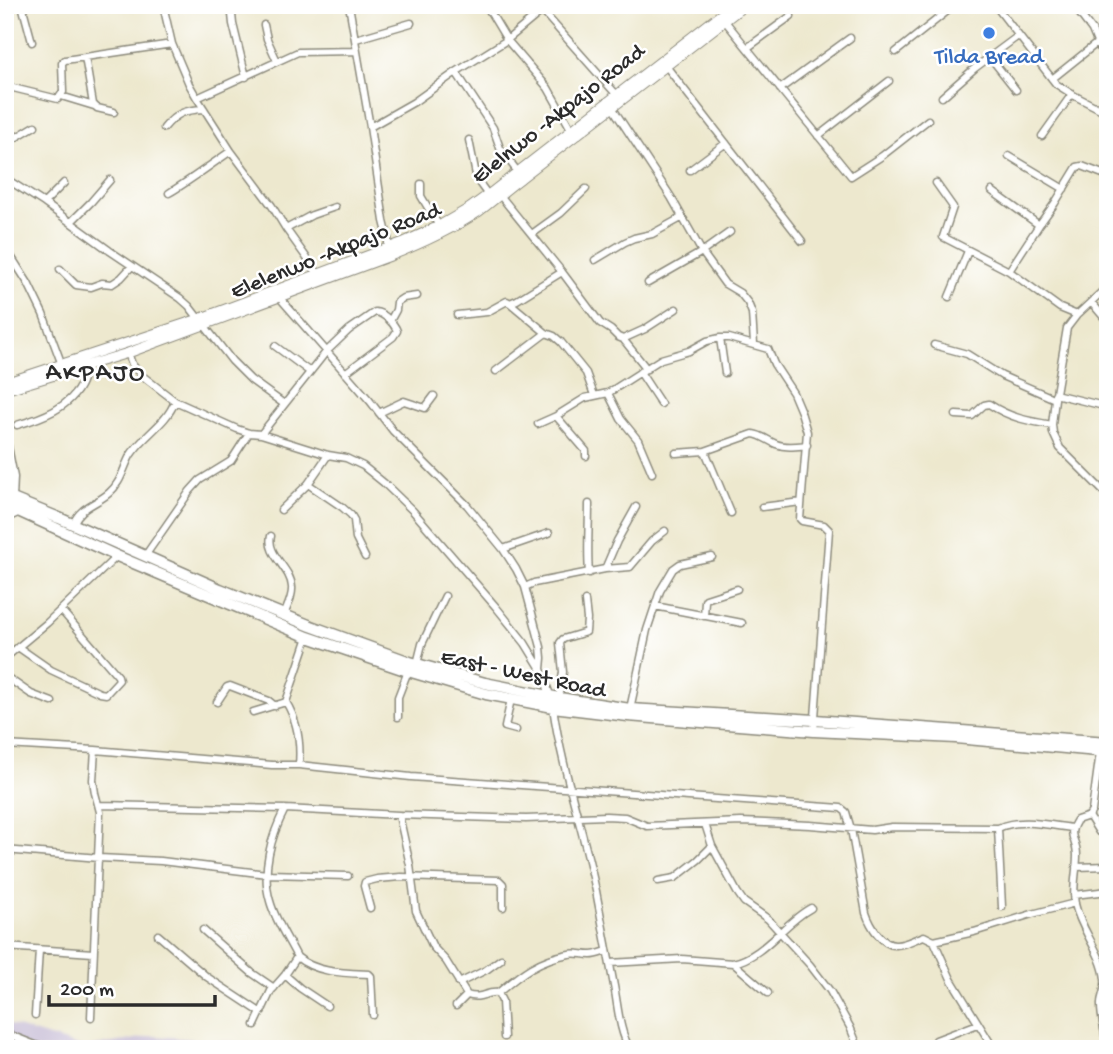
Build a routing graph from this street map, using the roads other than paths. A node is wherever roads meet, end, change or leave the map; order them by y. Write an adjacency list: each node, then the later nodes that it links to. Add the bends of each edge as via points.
1 (22, 5): 21 (street)
2 (163, 5): 23 (street)
3 (231, 5): 33 (street)
4 (349, 5): 19 (street)
5 (486, 5): 20 (street)
6 (549, 5): 12 (street)
7 (733, 5): 39 (main road, Elelnwo -Akpajo Road)
8 (745, 5): 14 (main road, Elelenwo -Akpajo Road)
9 (955, 5): 26 (street)
10 (995, 5): 17 (street)
11 (1073, 5): 22 (street)
12 (539, 8): 20 (street); 39 (street)
13 (791, 16): 24 (street)
14 (725, 21): 24 (street); 31 (main road, Elelenwo -Akpajo Road)
15 (411, 23): 19 (street)
16 (264, 25): 30 (street)
17 (1018, 36): 29 (street); 34 (street)
18 (849, 37): 37 (street)
19 (356, 39): 25 (street)
20 (507, 40): 32 (street); 53 (street, via 548,88)
21 (32, 42)
22 (1097, 43): 27 (street); 34 (street)
23 (172, 44): 28 (street); 43 (street)
24 (747, 48): 37 (street)
25 (357, 51): 30 (street, via 298,52); 51 (street)
26 (896, 52)
27 (1108, 53)
28 (85, 57): 41 (street, via 63,61); 44 (street)
29 (990, 57): 38 (street); 42 (street)
30 (277, 61): 33 (street)
31 (666, 66): 45 (main road, Elelenwo -Akpajo Road); 57 (street)
32 (456, 72): 51 (street); 62 (street)
33 (246, 77): 43 (street)
34 (1052, 79): 40 (street)
35 (889, 81): 54 (street)
36 (5, 86): 41 (street, via 52,99)
37 (780, 89): 54 (street)
38 (1016, 90)
39 (616, 94): 53 (main road, Elelnwo -Akpajo Road)
40 (1072, 94): 48 (street); 55 (street)
41 (61, 96): 44 (street)
42 (942, 97)
43 (197, 98): 46 (street)
44 (94, 106): 47 (street)
45 (612, 107): 73 (main road, Elelenwo -Akpajo Road); 77 (street)
46 (204, 109): 52 (street, via 186,110); 59 (street)
47 (114, 111)
48 (1108, 113)
49 (928, 120): 54 (street, via 851,176)
50 (35, 126): 58 (street)
51 (370, 127): 86 (street)
52 (164, 128)
53 (571, 129): 62 (main road, Elelnwo -Akpajo Road)
54 (818, 136)
55 (1042, 136)
56 (469, 141): 74 (street, via 477,180)
57 (726, 143): 61 (street); 84 (street)
58 (5, 145)
59 (230, 151): 72 (street); 81 (street)
60 (1009, 156): 70 (street)
61 (690, 170)
62 (517, 171): 74 (main road, Elelnwo -Akpajo Road)
63 (1108, 176): 70 (street, via 1079,166)
64 (6, 179): 75 (street)
65 (110, 180): 78 (street)
66 (64, 183): 75 (street)
67 (936, 183): 87 (street, via 953,204 943,237)
68 (421, 184): 80 (street, via 423,198)
69 (586, 189): 83 (street)
70 (1064, 189): 79 (street)
71 (992, 191): 79 (street)
72 (169, 193)
73 (499, 194): 83 (street); 86 (main road, Elelenwo -Akpajo Road, via 424,242)
74 (488, 195): 80 (main road, Elelnwo -Akpajo Road)
75 (44, 203): 78 (street)
76 (335, 207): 81 (street)
77 (681, 218): 88 (street); 89 (street)
78 (71, 222): 90 (street)
79 (1039, 225): 92 (street)
80 (439, 226): 86 (main road, Elelnwo -Akpajo Road)
81 (286, 229): 94 (street)
82 (730, 232): 88 (street)
83 (532, 234): 93 (street)
84 (802, 241)
85 (5, 247): 116 (street, via 43,314)
86 (393, 250): 94 (main road, Elelnwo -Akpajo Road); 98 (main road, Elelenwo -Akpajo Road)
87 (968, 251): 92 (street); 99 (street)
88 (702, 253): 95 (street); 111 (street, via 720,279 748,303)
89 (595, 260)
90 (132, 266): 91 (street, via 112,284 91,287 76,285); 106 (street, via 180,298)
91 (60, 269)
92 (1009, 271): 104 (street)
93 (562, 272): 101 (street); 110 (street, via 590,313)
94 (319, 275): 106 (main road, Elelnwo -Akpajo Road)
95 (649, 283)
96 (1108, 286): 100 (street)
97 (417, 296): 105 (street, via 397,302)
98 (279, 297): 106 (main road, Elelenwo -Akpajo Road); 115 (street)
99 (949, 297)
100 (1091, 302): 104 (street); 107 (street)
101 (510, 303): 103 (street, via 487,312); 108 (street)
102 (676, 309): 110 (street)
103 (457, 315)
104 (1077, 315): 129 (street, via 1067,328)
105 (390, 321): 115 (street, via 375,312); 122 (street, via 397,331 393,337)
106 (202, 322): 114 (main road, Elelenwo -Akpajo Road); 116 (main road, Elelnwo -Akpajo Road); 131 (street, via 232,361)
107 (1108, 322)
108 (546, 333): 119 (street); 127 (street, via 558,339 578,362)
109 (720, 338): 111 (street); 118 (street); 123 (street)
110 (623, 339): 118 (street)
111 (754, 344): 143 (street, via 768,349 793,393 806,426)
112 (934, 345): 129 (street, via 967,354 1002,376)
113 (275, 346): 120 (street)
114 (128, 352): 117 (main road, Elelenwo -Akpajo Road); 130 (street, via 140,374)
115 (326, 352): 120 (street); 122 (street)
116 (62, 365): 124 (main road, Elelnwo -Akpajo Road)
117 (86, 365): 125 (main road, Elelenwo -Akpajo Road); 138 (street, via 81,383 66,402 44,417)
118 (647, 369): 121 (street)
119 (496, 371)
120 (310, 372): 131 (street)
121 (640, 372): 126 (street); 132 (street)
122 (345, 373): 134 (street)
123 (724, 373)
124 (5, 383)
125 (5, 390)
126 (608, 393): 127 (street); 148 (street, via 638,440)
127 (594, 395): 136 (street)
128 (434, 396): 134 (street, via 425,408 404,401)
129 (1055, 397): 133 (street); 139 (street)
130 (175, 401): 141 (street); 160 (street, via 131,455 117,484 82,511)
131 (284, 404): 142 (street)
132 (661, 404)
133 (1108, 407)
134 (379, 413): 164 (street)
135 (956, 415): 139 (street, via 972,416 989,404 1003,414)
136 (556, 416): 137 (street); 147 (street)
137 (538, 424)
138 (17, 425)
139 (1052, 425): 150 (street, via 1060,448)
140 (5, 431): 151 (street, via 14,477)
141 (249, 433): 142 (street); 166 (street, via 231,461 190,491)
142 (261, 433): 146 (street)
143 (807, 445): 144 (street, via 778,445 753,434); 152 (street)
144 (705, 451): 145 (street); 158 (street)
145 (677, 453)
146 (328, 455): 149 (street); 184 (street, via 363,466 413,511 496,607)
147 (586, 456)
148 (652, 473)
149 (307, 484): 156 (street); 167 (street, via 351,515)
150 (1108, 496)
151 (8, 500): 157 (main road, East - West Road); 160 (main road, East - West Road)
152 (801, 502): 155 (street); 195 (street, via 800,519 829,530)
153 (589, 504): 170 (street)
154 (636, 507): 169 (street)
155 (762, 507)
156 (281, 510)
157 (22, 511): 159 (street); 165 (main road, East - West Road)
158 (731, 513)
159 (5, 519)
160 (73, 524): 166 (main road, East - West Road)
161 (665, 531): 169 (street, via 633,566)
162 (549, 533): 164 (street)
163 (271, 536): 177 (street, via 270,547 292,585)
164 (503, 549): 171 (street)
165 (117, 556): 176 (street); 180 (main road, East - West Road)
166 (145, 556): 177 (main road, East - West Road)
167 (365, 556)
168 (712, 557): 175 (street, via 673,569)
169 (605, 569): 170 (street)
170 (589, 573): 171 (street)
171 (525, 587): 184 (street, via 541,647)
172 (737, 589): 178 (street, via 706,599)
173 (445, 596): 183 (street)
174 (585, 601): 187 (street, via 586,632 560,643 563,672)
175 (655, 606): 178 (street); 192 (street)
176 (61, 610): 181 (street); 181 (street, via 120,680 106,694 51,670)
177 (284, 615): 183 (main road, East - West Road)
178 (704, 616): 179 (street)
179 (742, 623)
180 (308, 638): 183 (main road, East - West Road); 190 (street)
181 (18, 646): 182 (street)
182 (6, 656)
183 (413, 668): 186 (main road, East - West Road); 187 (main road, East - West Road); 194 (street, via 398,698)
184 (541, 669): 187 (street)
185 (5, 676): 188 (street)
186 (511, 699): 187 (main road, East - West Road); 196 (street, via 505,727)
187 (554, 700): 192 (main road, East - West Road); 195 (main road, East - West Road, via 628,716); 202 (street)
188 (52, 702)
189 (217, 702): 191 (street, via 230,686)
190 (286, 702): 191 (street); 201 (street, via 299,733)
191 (275, 706): 193 (street)
192 (630, 709): 195 (main road, East - West Road)
193 (253, 712)
194 (398, 717)
195 (814, 726): 197 (main road, East - West Road); 200 (main road, East - West Road)
196 (516, 730)
197 (1108, 742)
198 (5, 745): 199 (street)
199 (95, 750): 201 (street); 203 (street, via 93,780)
200 (1104, 752): 207 (street)
201 (299, 765): 202 (street)
202 (569, 789): 206 (street); 211 (street, via 841,808)
203 (99, 805): 204 (street); 215 (street)
204 (285, 809): 205 (street); 218 (street, via 271,844)
205 (399, 815): 206 (street); 220 (street)
206 (578, 816): 208 (street, via 625,817 647,826); 234 (street)
207 (1089, 816): 210 (street, via 1077,820); 212 (street, via 1099,832)
208 (705, 824): 211 (street); 213 (street)
209 (998, 828): 210 (street, via 1028,823); 211 (street); 225 (street)
210 (1072, 828): 217 (street)
211 (851, 829): 231 (street, via 871,926 890,944 924,936)
212 (1108, 833)
213 (712, 846): 221 (street, via 675,878); 229 (street, via 744,902)
214 (5, 850): 215 (street)
215 (99, 858): 218 (street); 235 (street)
216 (1108, 866): 217 (street)
217 (1076, 867): 223 (street)
218 (267, 874): 219 (street); 236 (street, via 270,903)
219 (348, 876)
220 (412, 877): 224 (street, via 499,880); 226 (street, via 365,882); 242 (street, via 422,926)
221 (658, 881)
222 (1108, 891): 223 (street)
223 (1074, 899): 231 (street); 240 (street)
224 (503, 907)
225 (1002, 907)
226 (370, 908)
227 (811, 908): 229 (street)
228 (203, 930): 243 (street)
229 (780, 933): 239 (street, via 754,954); 262 (street, via 830,991)
230 (158, 934): 250 (street, via 207,977)
231 (934, 941): 255 (street)
232 (5, 947): 233 (street)
233 (39, 950): 235 (street); 251 (street)
234 (607, 951): 238 (street); 245 (street, via 536,963)
235 (93, 953): 253 (street)
236 (297, 957): 241 (street); 252 (street, via 338,973 369,974)
237 (501, 959): 242 (street)
238 (610, 963): 239 (street, via 682,959); 261 (street)
239 (733, 963): 246 (street)
240 (1105, 964): 244 (street)
241 (285, 975): 243 (street); 248 (street)
242 (459, 983): 247 (street)
243 (274, 988): 250 (street)
244 (1106, 990): 256 (street, via 1101,999)
245 (498, 993): 247 (street, via 478,998); 258 (street)
246 (768, 993)
247 (467, 995): 249 (street)
248 (327, 1006)
249 (456, 1006)
250 (260, 1012): 254 (street)
251 (35, 1015)
252 (373, 1015)
253 (91, 1017)
254 (255, 1024)
255 (978, 1024): 259 (street); 263 (street)
256 (1106, 1027): 264 (street)
257 (5, 1033): 260 (street)
258 (504, 1037)
259 (936, 1040)
260 (53, 1049)
261 (630, 1049)
262 (859, 1049)
263 (993, 1049)
264 (1107, 1049)

